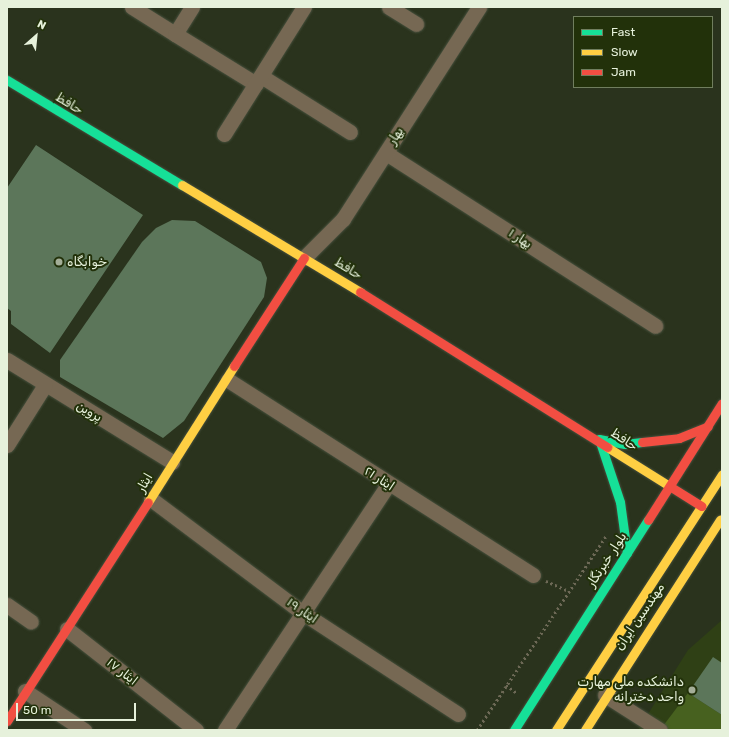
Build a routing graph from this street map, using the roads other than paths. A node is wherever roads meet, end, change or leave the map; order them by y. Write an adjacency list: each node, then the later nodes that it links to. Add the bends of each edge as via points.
1 (132, 7): 7 (street)
2 (192, 7): 7 (street)
3 (304, 7): 9 (street)
4 (389, 7): 6 (street)
5 (479, 7): 12 (street, بهار)
6 (416, 24)
7 (175, 34): 9 (street)
8 (7, 80): 13 (main road, حافظ)
9 (258, 80): 10 (street); 11 (street)
10 (350, 132)
11 (224, 134)
12 (386, 153): 13 (street, بهار, via 343,219); 14 (street, بهار ۱)
13 (304, 258): 16 (main road, ایثار); 20 (main road, حافظ)
14 (655, 326)
15 (7, 360): 17 (street, پروین)
16 (228, 380): 22 (main road, ایثار); 24 (street, ایثار ۲۱)
17 (45, 385): 21 (street); 22 (street, پروین)
18 (722, 404): 19 (main road, بلوار خبرنگار)
19 (708, 426): 20 (main road, via 679,438 625,444); 25 (main road, بلوار خبرنگار)
20 (599, 439): 25 (main road, حافظ); 29 (main road, via 620,502)
21 (7, 445)
22 (172, 462): 26 (main road, ایثار)
23 (722, 474): 27 (main road)
24 (388, 485): 30 (street, ایثار ۲۱); 32 (street)
25 (671, 487): 27 (main road, حافظ); 29 (main road, بلوار خبرنگار)
26 (151, 499): 32 (street, ایثار ۱۹); 34 (main road, ایثار)
27 (702, 506): 43 (main road)
28 (720, 520): 36 (main road, مهندسین ایران)
29 (627, 553): 42 (main road, بلوار خبرنگار)
30 (533, 575)
31 (7, 605): 33 (street)
32 (303, 612): 37 (street, ایثار ۱۹); 41 (street)
33 (30, 622)
34 (67, 629): 35 (main road, ایثار); 40 (street, ایثار ۱۷)
35 (25, 691): 38 (main road, ایثار); 39 (street)
36 (604, 695): 44 (main road, مهندسین ایران); 45 (street)
37 (458, 714)
38 (7, 721)
39 (84, 730)
40 (196, 730)
41 (225, 730)
42 (514, 730)
43 (556, 730)
44 (585, 730)
45 (660, 730)

